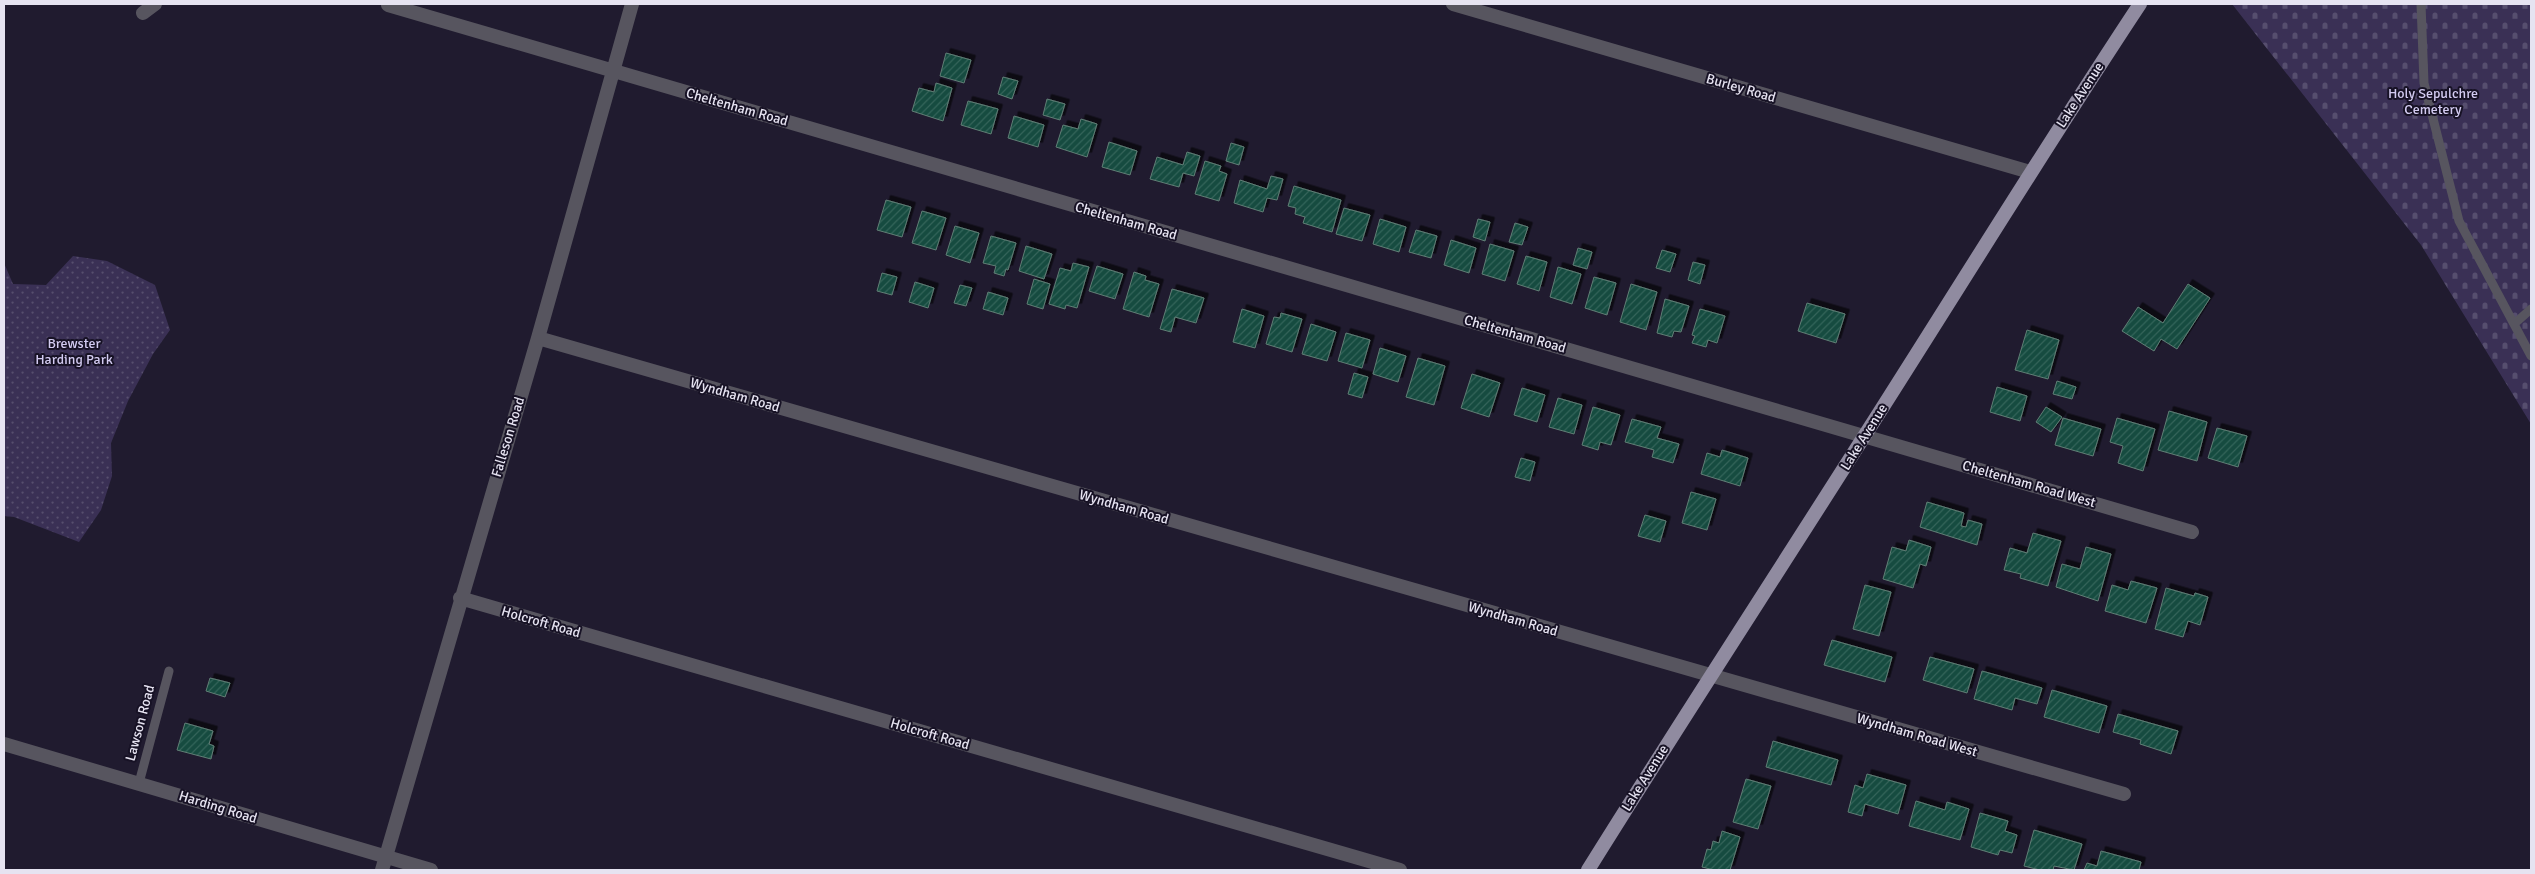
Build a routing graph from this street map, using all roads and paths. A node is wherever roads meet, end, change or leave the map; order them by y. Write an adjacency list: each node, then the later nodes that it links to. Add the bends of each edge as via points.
1 (154, 4): 7 (street)
2 (632, 4): 8 (street, Falleson Road)
3 (1452, 4): 9 (street, Burley Road)
4 (2140, 4): 9 (main road, Lake Avenue)
5 (2421, 4): 11 (lane, via 2424,83 2459,221)
6 (388, 5): 8 (street, Cheltenham Road)
7 (143, 13)
8 (613, 71): 12 (street, Falleson Road); 14 (street, Cheltenham Road)
9 (2030, 172): 14 (main road, Lake Avenue)
10 (2531, 309): 11 (lane)
11 (2514, 324): 13 (lane)
12 (538, 338): 16 (street, Falleson Road); 18 (street, Wyndham Road)
13 (2531, 356)
14 (1865, 436): 15 (street, Cheltenham Road West); 18 (main road, Lake Avenue)
15 (2192, 532)
16 (460, 598): 22 (street, Falleson Road); 24 (street, Holcroft Road)
17 (169, 671): 20 (lane, Lawson Road)
18 (1710, 676): 21 (street, Wyndham Road West); 25 (main road, Lake Avenue)
19 (4, 744): 20 (street, Harding Road)
20 (139, 783): 22 (street, Harding Road)
21 (2124, 794)
22 (384, 864): 23 (street, Harding Road)
23 (431, 870)
24 (1400, 870)
25 (1588, 870)

